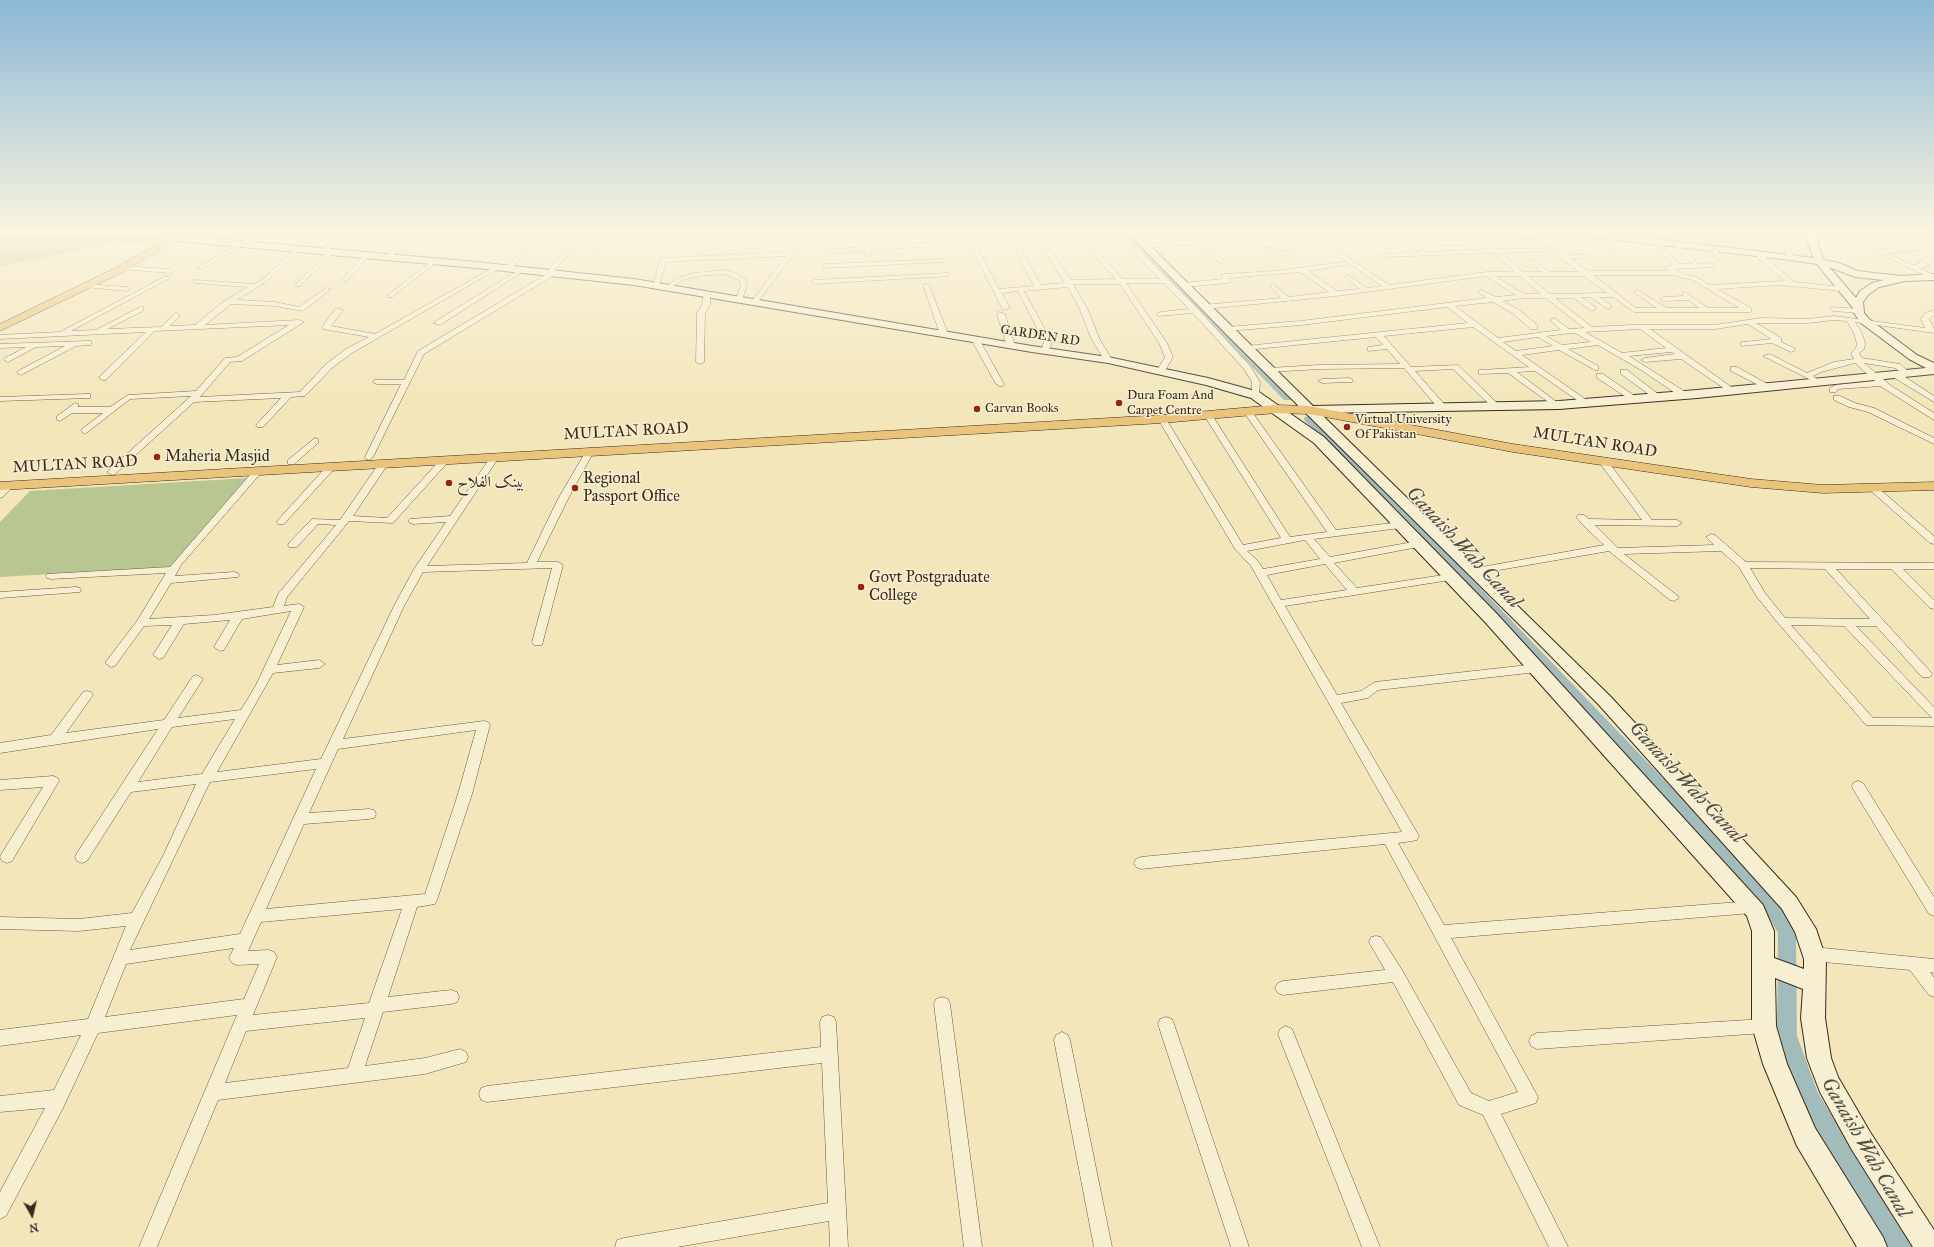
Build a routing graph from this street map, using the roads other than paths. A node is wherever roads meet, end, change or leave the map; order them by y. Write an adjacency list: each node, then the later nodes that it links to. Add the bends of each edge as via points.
1 (76, 291): 74 (main road)
2 (141, 291): 84 (street)
3 (247, 291): 41 (street)
4 (325, 291): 46 (street, via 300,309)
5 (396, 291): 33 (street)
6 (460, 291): 88 (street)
7 (488, 291): 69 (street)
8 (521, 291): 137 (street, via 421,353)
9 (689, 291): 30 (street, GARDEN RD)
10 (742, 291): 38 (street)
11 (763, 291): 42 (street)
12 (928, 291): 85 (street)
13 (998, 291): 101 (street)
14 (1021, 291): 108 (street, via 1048,342)
15 (1074, 291): 114 (street)
16 (1128, 291): 126 (street, via 1170,357)
17 (1175, 291): 55 (street)
18 (1190, 291): 44 (street)
19 (1279, 291): 39 (street)
20 (1332, 291): 31 (street)
21 (1357, 291): 31 (street)
22 (1516, 291): 34 (street)
23 (1542, 291): 35 (street)
24 (1608, 291): 32 (street)
25 (1717, 291): 54 (street)
26 (1844, 291): 50 (street)
27 (1866, 291): 50 (street, via 1860,298)
28 (1481, 292): 40 (street)
29 (1637, 292): 53 (street)
30 (707, 294): 38 (street, GARDEN RD); 117 (street, via 706,305 701,313)
31 (1336, 294): 39 (street)
32 (1613, 295): 37 (street); 52 (street, via 1634,310)
33 (390, 296)
34 (1524, 296): 35 (street); 40 (street)
35 (1548, 296): 36 (street); 61 (street)
36 (1575, 296): 37 (street); 48 (street)
37 (1593, 296): 45 (street)
38 (740, 299): 42 (street, GARDEN RD)
39 (1287, 299): 44 (street)
40 (1495, 300): 43 (street); 72 (street, via 1515,311)
41 (229, 302): 46 (street, via 275,304); 71 (street)
42 (755, 302): 85 (street, GARDEN RD)
43 (1448, 305): 66 (street); 70 (street)
44 (1206, 307): 78 (street)
45 (1608, 307)
46 (291, 308): 65 (street)
47 (140, 309): 83 (street)
48 (1592, 309)
49 (1834, 309): 50 (street)
50 (1858, 309): 68 (street)
51 (339, 310): 88 (street, via 326,327)
52 (1644, 310): 53 (street); 73 (street)
53 (1665, 310): 56 (street)
54 (1748, 310): 57 (street); 64 (street)
55 (1195, 311): 59 (street); 145 (street, via 1247,368 1256,382)
56 (1681, 311): 57 (street); 57 (street, via 1664,299 1687,296)
57 (1708, 311)
58 (1934, 312): 82 (street, via 1928,314 1925,319)
59 (1161, 314)
60 (176, 315): 77 (street)
61 (1572, 315): 80 (street, via 1561,316); 81 (street)
62 (1849, 319): 64 (street); 68 (street); 116 (street, via 1858,333 1861,344 1855,353)
63 (1554, 320): 80 (street)
64 (1767, 321): 67 (street)
65 (268, 322): 71 (street); 143 (street, via 300,322 239,358 228,360)
66 (1310, 322): 78 (street); 90 (street)
67 (1749, 322): 73 (street, via 1716,327); 94 (street, via 1778,340)
68 (1867, 322): 79 (street); 125 (street)
69 (437, 323)
70 (1476, 324): 86 (street); 92 (street)
71 (197, 327): 77 (street)
72 (1534, 327)
73 (1665, 327): 75 (street)
74 (0, 328)
75 (1642, 328): 81 (street); 106 (street)
76 (153, 329): 77 (street); 83 (street); 133 (street)
77 (163, 329)
78 (1227, 329): 103 (street)
79 (1919, 329): 82 (street); 93 (street)
80 (1576, 331): 81 (street); 87 (street); 96 (street)
81 (1592, 331)
82 (1932, 331)
83 (96, 332): 84 (street); 97 (street)
84 (60, 334): 89 (street)
85 (944, 334): 91 (street, GARDEN RD)
86 (1378, 334): 90 (street); 102 (street)
87 (1539, 335): 92 (street); 104 (street)
88 (376, 336): 144 (street, via 329,366 302,394)
89 (0, 337)
90 (1330, 338): 103 (street)
91 (975, 340): 101 (street, GARDEN RD); 139 (street)
92 (1498, 340): 109 (street)
93 (1934, 340)
94 (1774, 341): 98 (street); 107 (street)
95 (88, 343): 97 (street)
96 (1599, 343): 104 (street); 110 (street)
97 (74, 344): 99 (street); 129 (street)
98 (1744, 344)
99 (36, 345): 100 (street); 113 (street)
100 (0, 346)
101 (1012, 346): 108 (street, GARDEN RD)
102 (1389, 346): 105 (street); 119 (street)
103 (1246, 348): 123 (street)
104 (1562, 348): 109 (street); 120 (street)
105 (1370, 349)
106 (1673, 349): 110 (street); 111 (street)
107 (1791, 350)
108 (1045, 351): 114 (street, GARDEN RD)
109 (1516, 353): 121 (street)
110 (1621, 355): 146 (street)
111 (1683, 356): 115 (street); 142 (street)
112 (1767, 356): 132 (street)
113 (8, 360)
114 (1108, 360): 126 (street, GARDEN RD)
115 (1645, 360)
116 (1858, 360): 130 (street, via 1897,366); 132 (street, via 1837,364); 135 (street)
117 (700, 362)
118 (1313, 368): 119 (street); 123 (street); 134 (street, via 1323,384)
119 (1408, 368): 155 (street, via 1455,367); 158 (street)
120 (1595, 368)
121 (1537, 369): 124 (street); 154 (street)
122 (1734, 369): 140 (street)
123 (1270, 370): 163 (street)
124 (1509, 370): 127 (street); 156 (street)
125 (1934, 370): 130 (street)
126 (1160, 372): 145 (street, GARDEN RD)
127 (1482, 372)
128 (1624, 372): 147 (street)
129 (21, 373)
130 (1902, 374): 135 (street); 153 (street)
131 (1600, 376): 151 (street)
132 (1807, 376): 138 (street)
133 (103, 378)
134 (1349, 380)
135 (1878, 380): 138 (street); 141 (street, via 1836,387); 165 (street)
136 (377, 382): 137 (street)
137 (407, 382): 173 (street)
138 (1818, 383): 140 (street)
139 (1000, 384)
140 (1769, 388): 142 (street)
141 (1833, 390)
142 (1731, 391): 146 (street)
143 (199, 393): 152 (street); 161 (street, via 128,397)
144 (288, 395): 152 (street); 168 (street)
145 (1255, 395): 159 (street, GARDEN RD)
146 (1684, 396): 147 (street)
147 (1658, 397): 151 (street)
148 (10, 398): 150 (street); 157 (street); 160 (street, via 87,396)
149 (1837, 398): 171 (street, via 1871,410)
150 (0, 399)
151 (1635, 399): 154 (street)
152 (191, 400): 181 (street)
153 (1934, 400)
154 (1587, 403): 156 (street)
155 (1495, 405): 156 (street); 158 (street)
156 (1554, 405)
157 (0, 406)
158 (1442, 407): 163 (street)
159 (1276, 408): 162 (main road, MULTAN ROAD); 163 (main road, MULTAN ROAD); 191 (street, GARDEN RD, via 1319,440)
160 (70, 410): 161 (street); 166 (street)
161 (112, 410): 169 (street)
162 (1250, 410): 164 (main road, MULTAN ROAD); 173 (main road, MULTAN ROAD, via 1220,407); 192 (street, via 1287,470)
163 (1310, 410): 177 (main road, MULTAN ROAD, via 1513,448); 210 (street)
164 (1208, 415): 167 (main road, MULTAN ROAD); 195 (street)
165 (1934, 417)
166 (60, 418)
167 (1162, 418): 172 (main road, MULTAN ROAD); 200 (street)
168 (260, 425)
169 (85, 431)
170 (315, 441): 176 (street)
171 (1934, 441)
172 (590, 452): 174 (main road, MULTAN ROAD); 203 (street, via 563,499)
173 (369, 457): 176 (main road, MULTAN ROAD)
174 (495, 457): 175 (main road, MULTAN ROAD); 185 (street)
175 (445, 460): 178 (main road, MULTAN ROAD); 186 (street, via 390,521)
176 (291, 462): 181 (main road, MULTAN ROAD)
177 (1604, 462): 184 (main road, MULTAN ROAD, via 1751,483 1823,489); 189 (street)
178 (383, 464): 179 (main road, MULTAN ROAD); 186 (street)
179 (331, 466): 180 (main road, MULTAN ROAD); 188 (street)
180 (258, 471): 182 (main road, MULTAN ROAD); 209 (street, via 196,540)
181 (112, 472): 182 (main road, MULTAN ROAD)
182 (2, 486)
183 (1934, 486): 184 (main road, MULTAN ROAD)
184 (1874, 488): 196 (street)
185 (452, 519): 187 (street); 208 (street)
186 (345, 520): 197 (street, via 315,521); 224 (street, via 282,596)
187 (413, 521)
188 (281, 522)
189 (1649, 522): 190 (street); 201 (street, via 1583,519)
190 (1677, 523)
191 (1400, 525): 192 (street); 198 (street, GARDEN RD)
192 (1334, 533): 193 (street)
193 (1307, 537): 195 (street); 202 (street)
194 (1711, 537): 199 (street)
195 (1287, 540): 200 (street)
196 (1934, 541)
197 (293, 544)
198 (1418, 544): 202 (street); 215 (street, GARDEN RD)
199 (1723, 548): 201 (street); 204 (street)
200 (1240, 549): 211 (street)
201 (1614, 549): 210 (street); 221 (street)
202 (1327, 561): 211 (street); 219 (street)
203 (532, 565): 208 (street); 231 (street, via 558,565)
204 (1743, 565): 205 (street); 227 (street, via 1761,595)
205 (1828, 566): 206 (street); 228 (street)
206 (1894, 566): 207 (street); 223 (street)
207 (1934, 566)
208 (419, 569): 247 (street, via 399,606)
209 (173, 570): 212 (street); 216 (street)
210 (1476, 571): 269 (street, via 1605,701 1789,903 1807,935)
211 (1261, 573): 222 (street)
212 (72, 574): 214 (street); 218 (street)
213 (234, 575): 216 (street)
214 (52, 576)
215 (1450, 577): 219 (street); 236 (street, GARDEN RD)
216 (167, 580): 229 (street)
217 (76, 590): 218 (street)
218 (56, 591): 220 (street)
219 (1354, 592): 222 (street)
220 (0, 595)
221 (1674, 598)
222 (1279, 604): 241 (street)
223 (1934, 606)
224 (277, 611): 225 (street); 237 (street, via 299,607)
225 (238, 616): 226 (street); 232 (street)
226 (180, 621): 229 (street); 233 (street)
227 (1782, 621): 230 (street); 244 (street, via 1870,722)
228 (1879, 622): 230 (street); 238 (street)
229 (141, 623): 234 (street)
230 (1847, 623): 242 (street)
231 (538, 642)
232 (220, 647)
233 (159, 654)
234 (111, 663)
235 (319, 664): 237 (street)
236 (1536, 668): 241 (street, via 1375,686 1364,695); 261 (street, GARDEN RD)
237 (269, 670): 243 (street)
238 (1926, 674)
239 (197, 679): 245 (street)
240 (87, 696): 246 (street)
241 (1334, 700): 256 (street, via 1412,836)
242 (1933, 711)
243 (244, 714): 245 (street); 250 (street)
244 (1934, 722)
245 (168, 724): 246 (street); 253 (street)
246 (55, 739): 248 (street)
247 (335, 745): 249 (street); 260 (street, via 484,725 465,794 430,900)
248 (0, 748)
249 (326, 763): 250 (street); 255 (street)
250 (206, 779): 253 (street); 264 (street)
251 (0, 785): 257 (street, via 53,781)
252 (1858, 786): 262 (street)
253 (125, 788): 258 (street)
254 (369, 814): 255 (street)
255 (300, 819): 263 (street)
256 (1389, 839): 259 (street); 266 (street)
257 (8, 857)
258 (82, 857)
259 (1141, 863)
260 (410, 902): 263 (street); 281 (street)
261 (1752, 907): 266 (street); 272 (street, GARDEN RD, via 1763,931)
262 (1934, 910)
263 (256, 916): 267 (street)
264 (137, 919): 265 (street, via 79,925); 270 (street)
265 (0, 923)
266 (1440, 932): 298 (street, via 1530,1097)
267 (246, 940): 270 (street); 280 (street, via 237,958 269,957)
268 (1376, 942): 274 (street)
269 (1813, 954): 271 (street); 275 (street, via 1815,959)
270 (120, 958): 285 (street)
271 (1914, 964): 273 (street); 277 (street)
272 (1770, 966): 275 (street); 286 (street, GARDEN RD)
273 (1934, 966)
274 (1398, 975): 276 (street); 298 (street, via 1465,1099)
275 (1809, 981): 310 (street, via 1819,1058 1829,1084 1861,1141)
276 (1283, 988)
277 (1934, 990)
278 (451, 997): 281 (street)
279 (942, 1004): 304 (street)
280 (248, 1006): 283 (street); 285 (street)
281 (375, 1008): 283 (street); 293 (street)
282 (828, 1022): 291 (street)
283 (240, 1024): 294 (street)
284 (1166, 1024): 306 (street)
285 (94, 1025): 288 (street); 296 (street)
286 (1764, 1026): 290 (street); 309 (street, GARDEN RD, via 1775,1064 1806,1137)
287 (1286, 1034): 307 (street)
288 (0, 1038)
289 (1062, 1040): 305 (street)
290 (1537, 1041)
291 (830, 1054): 295 (street); 300 (street)
292 (460, 1057): 293 (street, via 424,1066)
293 (354, 1075): 294 (street)
294 (212, 1093): 301 (street)
295 (486, 1094)
296 (59, 1098): 297 (street); 299 (street)
297 (0, 1104)
298 (1489, 1109): 308 (street)
299 (2, 1204)
300 (837, 1210): 302 (street); 303 (street)
301 (148, 1247)
302 (624, 1247)
303 (839, 1247)
304 (972, 1247)
305 (1103, 1247)
306 (1240, 1247)
307 (1371, 1247)
308 (1559, 1247)
309 (1873, 1247)
310 (1929, 1247)

